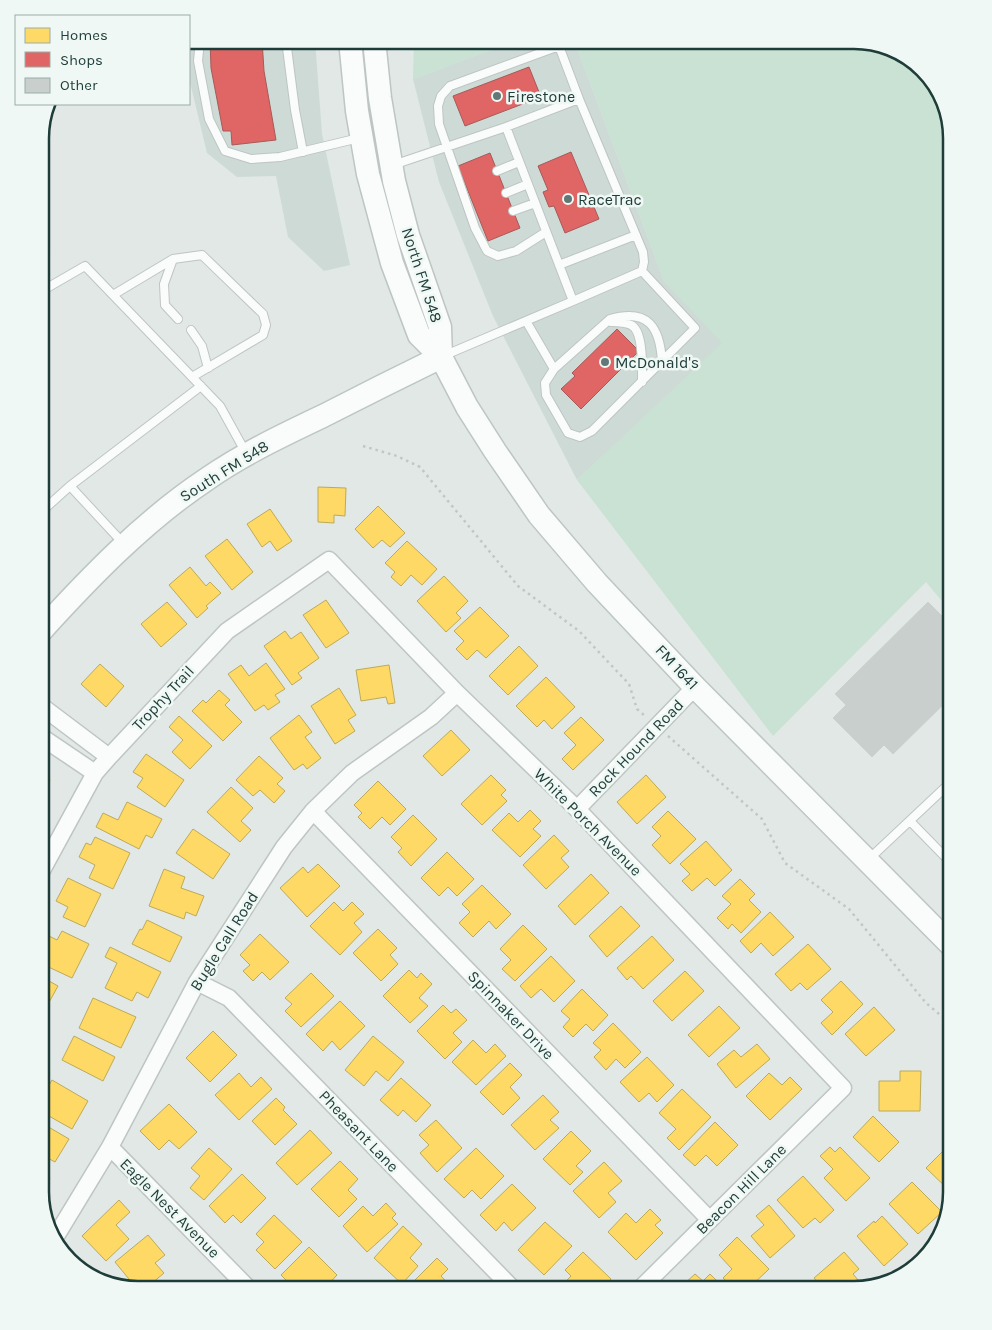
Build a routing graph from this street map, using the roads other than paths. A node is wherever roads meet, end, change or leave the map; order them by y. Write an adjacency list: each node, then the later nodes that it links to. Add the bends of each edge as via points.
1 (199, 49): 11 (lane, via 198,62 209,118 225,152 251,159)
2 (287, 49): 11 (lane)
3 (351, 49): 9 (main road, North FM 548)
4 (375, 49): 13 (main road, North FM 548)
5 (551, 49): 10 (lane, via 444,90 438,106)
6 (560, 49): 7 (lane)
7 (579, 99): 8 (lane); 20 (lane)
8 (506, 127): 10 (lane); 12 (lane)
9 (361, 138): 11 (lane); 31 (main road, North FM 548, via 392,263 419,335)
10 (447, 147): 13 (lane); 19 (lane, via 487,250 498,256 516,250)
11 (304, 152)
12 (519, 162): 14 (lane); 15 (lane)
13 (391, 166): 31 (main road, North FM 548, via 408,235 440,327)
14 (497, 171)
15 (528, 184): 16 (lane); 17 (lane)
16 (506, 193)
17 (535, 203): 18 (lane); 19 (lane)
18 (513, 211)
19 (546, 232): 22 (lane)
20 (636, 235): 22 (lane); 23 (lane, via 643,252)
21 (173, 259): 25 (lane); 27 (lane, via 164,284 165,305); 33 (lane, via 202,256 264,314 264,335)
22 (559, 265): 26 (lane)
23 (642, 271): 26 (lane); 32 (lane, via 695,328)
24 (49, 287): 25 (lane, via 85,266)
25 (113, 295): 35 (lane)
26 (573, 300): 28 (lane)
27 (178, 319)
28 (526, 321): 31 (lane); 34 (lane)
29 (607, 322): 32 (lane, via 621,316 644,320 652,325 658,332); 34 (lane); 36 (lane, via 621,322 637,330)
30 (190, 330): 33 (lane, via 202,346)
31 (441, 357): 38 (main road, South FM 548); 44 (main road, FM 1641 / FM 1641, via 477,424 539,515)
32 (662, 362): 36 (lane)
33 (208, 368): 35 (lane)
34 (554, 369): 36 (lane, via 545,383 546,395 568,433 580,436 592,431)
35 (192, 377): 37 (lane)
36 (642, 382)
37 (201, 386): 38 (lane, via 220,406); 39 (lane)
38 (247, 455): 41 (main road, South FM 548, via 179,499)
39 (70, 486): 40 (lane); 41 (lane)
40 (49, 505)
41 (125, 545): 43 (main road, South FM 548)
42 (328, 560): 45 (street, White Porch Avenue); 48 (street, Trophy Trail, via 227,631)
43 (49, 623)
44 (695, 687): 51 (street, Rock Hound Road); 56 (main road, FM 1641 / FM 1641)
45 (458, 693): 51 (street, White Porch Avenue); 52 (street, Bugle Call Road, via 432,716 352,773)
46 (49, 712): 48 (street)
47 (49, 742): 49 (street)
48 (109, 757): 49 (street, Trophy Trail)
49 (96, 773): 55 (street, Trophy Trail)
50 (943, 789): 53 (lane)
51 (577, 809): 59 (street, White Porch Avenue)
52 (312, 811): 58 (street, Bugle Call Road, via 284,847); 61 (street, Spinnaker Drive)
53 (910, 820): 54 (lane); 56 (lane)
54 (943, 855)
55 (49, 858)
56 (867, 861): 57 (main road, FM 1641 / FM 1641)
57 (943, 937)
58 (197, 982): 60 (street, Bugle Call Road); 64 (street, Pheasant Lane, via 229,998)
59 (843, 1088): 61 (street, Beacon Hill Lane)
60 (110, 1147): 62 (street, Bugle Call Road); 63 (street, Eagle Nest Avenue)
61 (710, 1220): 65 (street, Beacon Hill Lane)
62 (59, 1232)
63 (241, 1281)
64 (505, 1281)
65 (648, 1281)

